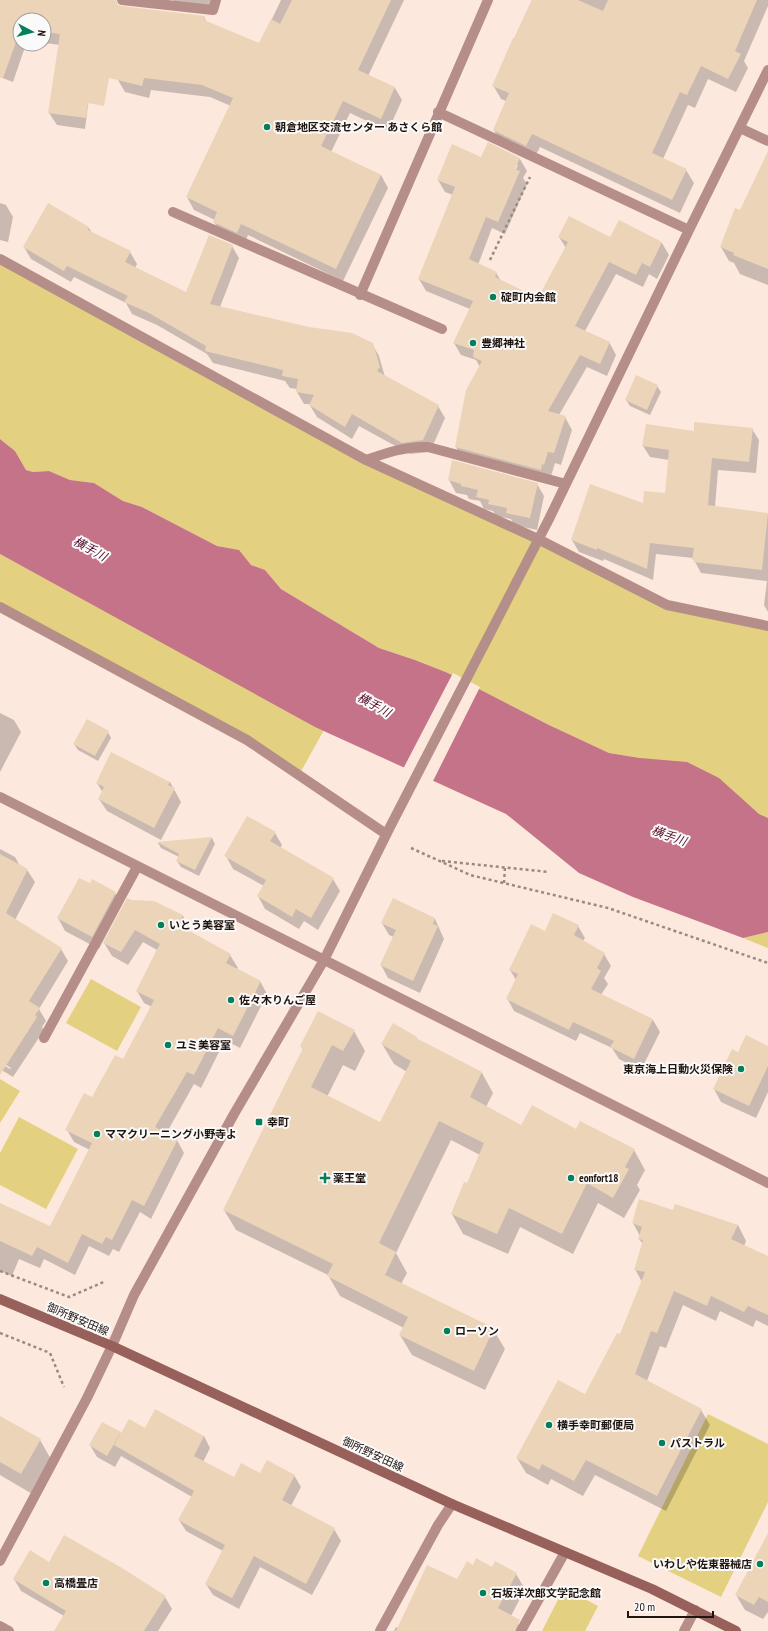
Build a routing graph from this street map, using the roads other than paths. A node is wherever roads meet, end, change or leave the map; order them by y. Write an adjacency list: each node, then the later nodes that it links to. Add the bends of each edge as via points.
1 (122, 0): 2 (street, via 213,10)
2 (216, 0)
3 (488, 0): 5 (street)
4 (768, 70): 6 (street)
5 (438, 112): 9 (street); 11 (street)
6 (740, 128): 7 (street); 9 (street)
7 (768, 141)
8 (173, 212): 11 (street)
9 (689, 230): 14 (street)
10 (0, 259): 13 (street)
11 (360, 295): 12 (street)
12 (442, 329)
13 (366, 460): 14 (street, via 413,446 428,447); 15 (street)
14 (566, 484): 15 (street)
15 (538, 539): 17 (street, via 667,605); 19 (street)
16 (0, 607): 19 (street, via 247,740)
17 (768, 626)
18 (0, 797): 20 (street)
19 (388, 830): 21 (street)
20 (137, 867): 21 (street); 22 (street)
21 (324, 960): 23 (street); 25 (street, via 234,1114 134,1295)
22 (44, 1038)
23 (768, 1183)
24 (0, 1299): 25 (main road, 御所野安田線)
25 (112, 1346): 26 (main road, 御所野安田線); 28 (street)
26 (452, 1504): 27 (main road, 御所野安田線); 32 (street)
27 (565, 1552): 29 (main road, 御所野安田線); 33 (street)
28 (0, 1561)
29 (695, 1610): 34 (street); 35 (main road, 御所野安田線)
30 (0, 1626): 31 (street)
31 (9, 1631)
32 (380, 1631)
33 (521, 1631)
34 (684, 1631)
35 (736, 1631)

